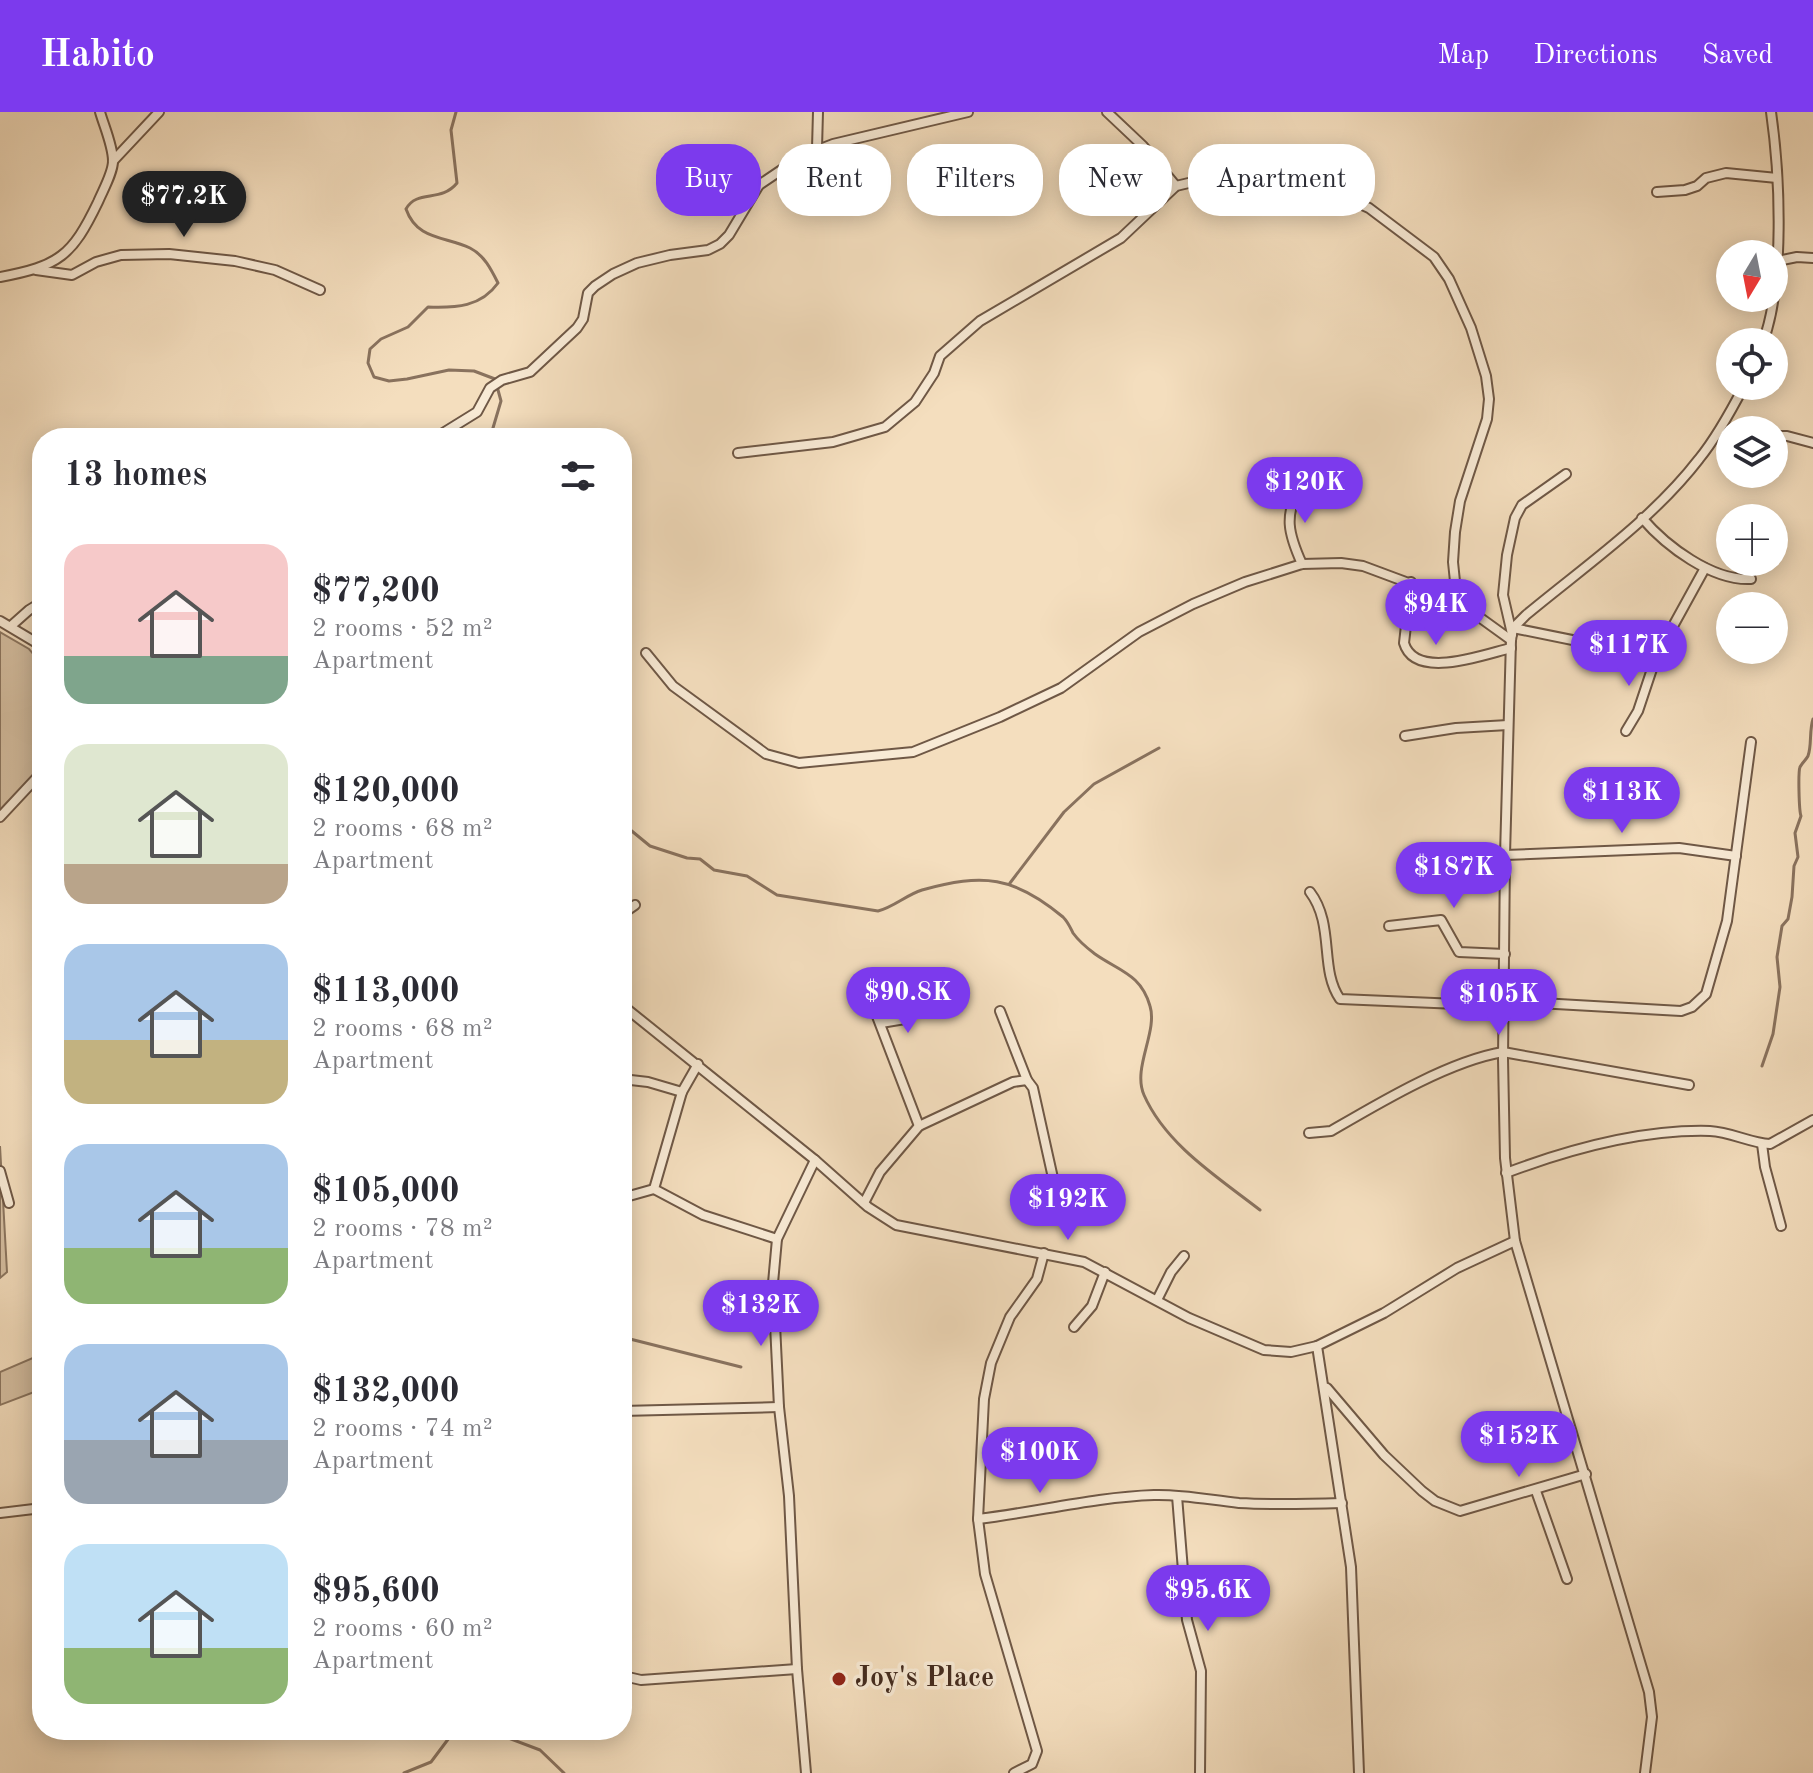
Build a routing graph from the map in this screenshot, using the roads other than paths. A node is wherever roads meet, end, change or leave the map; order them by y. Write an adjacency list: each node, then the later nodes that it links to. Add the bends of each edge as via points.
1 (100, 112): 9 (street)
2 (159, 112): 9 (street)
3 (818, 112): 7 (street)
4 (968, 112): 8 (street)
5 (1107, 112): 11 (street)
6 (1771, 112): 10 (street)
7 (817, 144)
8 (834, 144)
9 (113, 161): 17 (street, via 81,235 61,256)
10 (1777, 178): 12 (street, via 1726,173 1685,190); 14 (street)
11 (1176, 186): 24 (street, via 1121,238 980,321 940,356 915,402 885,427 833,442); 32 (street, via 1218,176 1255,175 1318,185 1369,208 1434,257 1449,279 1471,328 1489,399 1455,532)
12 (1657, 192)
13 (740, 216): 20 (street, via 729,235 708,250 655,258 613,274 588,293 577,328 530,372 490,388 477,412)
14 (1777, 240)
15 (1813, 258): 16 (street)
16 (1788, 259)
17 (36, 270): 18 (street); 19 (street, via 72,275 121,255 169,254 261,267)
18 (0, 277)
19 (320, 290)
20 (451, 428)
21 (1716, 436): 27 (street, via 1680,482)
22 (1788, 436): 23 (street)
23 (1813, 443)
24 (738, 453)
25 (1566, 474): 36 (street, via 1522,505 1515,518 1503,595)
26 (1300, 485): 28 (street, via 1289,514)
27 (1642, 518): 29 (street, via 1657,536); 36 (street)
28 (1302, 564): 31 (street, via 1363,566); 38 (street, via 1193,604 1139,632 1061,688 903,755 808,763 766,754 684,694)
29 (1705, 568): 30 (street); 39 (street)
30 (1751, 579)
31 (1411, 582): 32 (street); 36 (street, via 1404,643 1415,656 1448,663)
32 (1457, 601): 36 (street)
33 (32, 608): 35 (street)
34 (0, 621): 35 (street)
35 (11, 626): 37 (street)
36 (1512, 637): 39 (street); 40 (street)
37 (32, 640)
38 (646, 653)
39 (1656, 657): 41 (street)
40 (1508, 725): 42 (street); 46 (street)
41 (1626, 731)
42 (1405, 736)
43 (1751, 742): 47 (street)
44 (32, 783): 45 (street)
45 (0, 817)
46 (1505, 855): 47 (street, via 1679,848); 52 (street)
47 (1736, 856): 54 (street, via 1712,979 1692,1007 1655,1011)
48 (1310, 892): 54 (street, via 1323,919 1332,981 1340,999)
49 (635, 905): 50 (street)
50 (632, 907)
51 (1389, 926): 52 (street, via 1441,920 1459,952)
52 (1505, 954): 54 (street)
53 (865, 985): 58 (street)
54 (1504, 1004): 59 (street)
55 (911, 1008): 58 (street, via 905,1019)
56 (1000, 1011): 62 (street)
57 (632, 1013): 60 (street)
58 (881, 1023): 66 (street)
59 (1503, 1052): 63 (street); 67 (street, via 1451,1067 1331,1131); 71 (street)
60 (698, 1064): 64 (street); 69 (street)
61 (632, 1080): 64 (street)
62 (1027, 1080): 66 (street); 72 (street)
63 (1689, 1085)
64 (682, 1092): 73 (street)
65 (1813, 1120): 68 (street)
66 (919, 1126): 76 (street, via 880,1172)
67 (1309, 1133)
68 (1762, 1144): 71 (street, via 1713,1131 1620,1139 1555,1154); 77 (street)
69 (815, 1160): 76 (street); 78 (street)
70 (0, 1171): 75 (street)
71 (1506, 1173): 79 (street)
72 (1053, 1178)
73 (654, 1189): 74 (street); 78 (street, via 703,1215)
74 (632, 1195)
75 (9, 1203)
76 (864, 1203): 80 (street, via 896,1225)
77 (1781, 1226)
78 (777, 1239): 87 (street, via 773,1283)
79 (1515, 1241): 85 (street); 89 (street)
80 (1044, 1253): 82 (street); 95 (street, via 1037,1279 1010,1317 991,1363)
81 (1184, 1256): 83 (street)
82 (1105, 1272): 83 (street); 84 (street, via 1092,1306)
83 (1157, 1300): 85 (street, via 1264,1350 1291,1352)
84 (1074, 1327)
85 (1317, 1346): 86 (street)
86 (1325, 1386): 90 (street, via 1384,1455 1435,1501 1460,1511); 92 (street)
87 (779, 1407): 88 (street); 97 (street)
88 (632, 1411)
89 (1586, 1474): 90 (street); 103 (street, via 1649,1692 1652,1717)
90 (1536, 1491): 96 (street)
91 (1177, 1496): 92 (street, via 1240,1503); 95 (street, via 1117,1497); 101 (street, via 1187,1620 1201,1671)
92 (1342, 1503): 102 (street, via 1354,1615)
93 (32, 1509): 94 (street)
94 (0, 1513)
95 (978, 1519): 100 (street, via 985,1574 1037,1751 1032,1764)
96 (1567, 1579)
97 (797, 1669): 98 (street); 99 (street)
98 (632, 1678)
99 (806, 1773)
100 (1014, 1773)
101 (1200, 1773)
102 (1359, 1773)
103 (1645, 1773)

